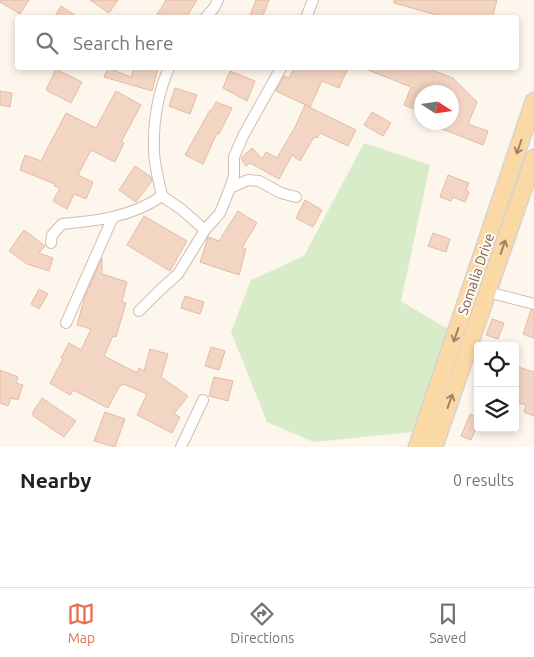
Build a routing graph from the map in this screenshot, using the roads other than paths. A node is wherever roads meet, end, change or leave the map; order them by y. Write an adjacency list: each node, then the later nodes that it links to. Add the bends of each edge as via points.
1 (218, 0): 3 (street)
2 (313, 0): 4 (street)
3 (208, 15)
4 (307, 15)
5 (168, 70): 10 (street, via 157,109 154,152)
6 (280, 70): 9 (street, via 234,157)
7 (534, 101): 21 (main road, Somalia Drive, one-way to 21)
8 (534, 158): 15 (main road, Somalia Drive, one-way to 8)
9 (230, 188): 11 (street, via 248,180 259,181); 13 (street, via 220,213)
10 (162, 196): 12 (street, via 143,207); 13 (street)
11 (296, 197)
12 (113, 217): 14 (street, via 62,224); 18 (street)
13 (205, 230): 17 (street, via 178,274)
14 (50, 242)
15 (488, 292): 16 (street); 22 (main road, Somalia Drive, one-way to 15)
16 (534, 304)
17 (139, 311)
18 (66, 323)
19 (203, 400): 20 (street)
20 (181, 447)
21 (417, 447)
22 (434, 447)

